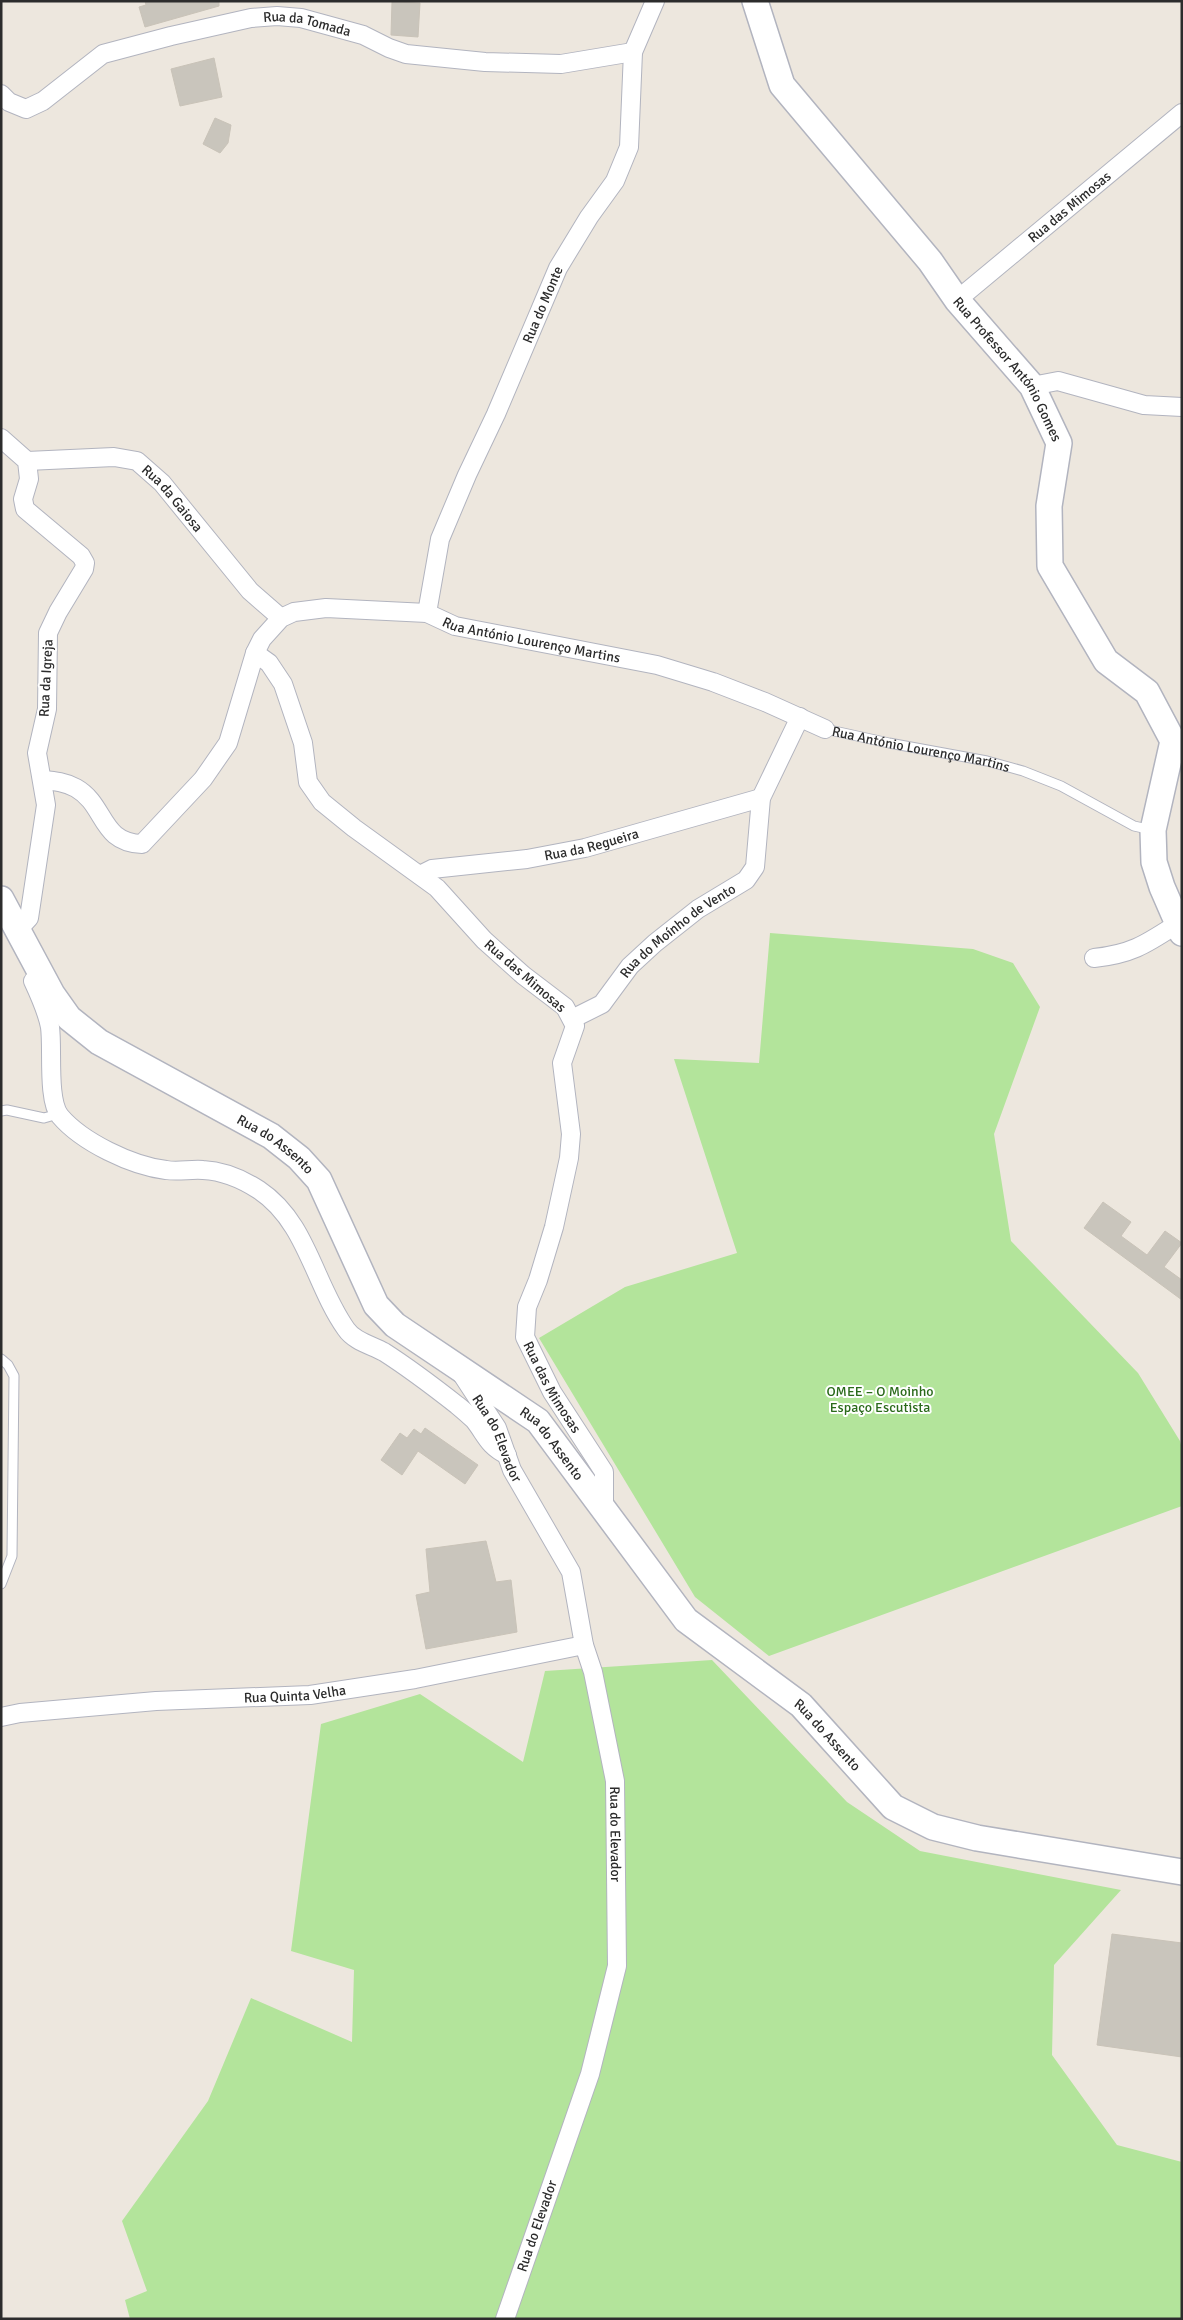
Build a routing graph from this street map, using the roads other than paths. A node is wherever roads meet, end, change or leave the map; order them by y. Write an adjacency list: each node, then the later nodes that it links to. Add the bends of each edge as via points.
1 (655, 1): 3 (street, Rua do Monte)
2 (754, 1): 6 (street, Rua Professor António Gomes, via 782,85 930,261)
3 (633, 52): 4 (street, Rua da Tomada, via 562,64 475,61 406,54 363,35 301,18 277,16 252,18 103,54 43,101 26,109 9,102); 11 (street, Rua do Monte, via 628,147 615,180 588,217 558,268 467,475 440,539)
4 (1, 94)
5 (1182, 113): 6 (street, Rua das Mimosas)
6 (957, 300): 7 (street, Rua Professor António Gomes)
7 (1032, 386): 8 (street, via 1058,381 1144,405); 18 (street, Rua Professor António Gomes, via 1059,443 1049,506 1050,566 1106,661 1147,692 1173,741)
8 (1182, 407)
9 (1, 438): 10 (street)
10 (27, 461): 12 (street, Rua da Gaiosa, via 114,457 137,461 162,483 250,590); 16 (street, Rua da Igreja, via 29,479 23,499 25,509 81,556 85,563 48,632 47,709 37,753)
11 (427, 613): 12 (street, Rua António Lourenço Martins, via 326,608 294,612); 14 (street, Rua António Lourenço Martins, via 456,626 657,665 713,682)
12 (281, 618): 13 (street, via 262,639)
13 (255, 653): 16 (street, via 228,743 203,779 142,844 130,844 115,837 78,789 60,781); 19 (street, Rua das Mimosas, via 270,662 283,684 303,743 308,782 322,802)
14 (800, 717): 15 (street, Rua António Lourenço Martins); 17 (street, Rua do Moínho de Vento)
15 (825, 729): 18 (lane, Rua António Lourenço Martins, via 1023,771 1061,786 1134,826)
16 (42, 780): 22 (street, Rua da Igreja, via 46,805 29,918)
17 (762, 798): 19 (street, Rua da Regueira, via 585,848 527,859 432,869); 24 (street, Rua do Moínho de Vento, via 755,867 746,880 698,909 655,943 630,966 602,1004)
18 (1153, 830): 21 (street, Rua Professor António Gomes, via 1154,862)
19 (420, 875): 24 (street, Rua das Mimosas, via 437,888 484,940 565,1007)
20 (1, 898): 22 (street, Rua do Assento)
21 (1179, 929): 23 (street, via 1119,956)
22 (20, 935): 26 (street, via 22,957 45,1007 50,1028 51,1080); 28 (street, Rua do Assento, via 69,1018 99,1042 271,1136 299,1158 319,1180 376,1305 395,1325)
23 (1094, 958)
24 (572, 1019): 30 (street, Rua das Mimosas, via 575,1026 562,1063 571,1134 569,1158 554,1227 527,1308 525,1337 552,1392 604,1472)
25 (1, 1111): 26 (lane, via 44,1118)
26 (58, 1114): 29 (street, via 72,1130 138,1164 166,1170 225,1172 259,1190 281,1208 296,1227 330,1304 347,1331 383,1352 457,1405 474,1420 494,1449)
27 (1, 1359): 31 (lane, via 14,1376 12,1556)
28 (457, 1366): 29 (street, Rua do Elevador, via 497,1428); 30 (street, Rua do Assento, via 538,1421)
29 (507, 1456): 32 (street, Rua do Elevador, via 572,1572)
30 (604, 1510): 34 (street, Rua do Assento, via 686,1620 800,1705 893,1807 933,1828 977,1838)
31 (1, 1584)
32 (584, 1645): 33 (street, Rua Quinta Velha, via 415,1679 310,1695 156,1700); 35 (street, Rua do Elevador, via 593,1672 615,1781 617,1966 590,2074)
33 (1, 1717)
34 (1182, 1872)
35 (505, 2319)

